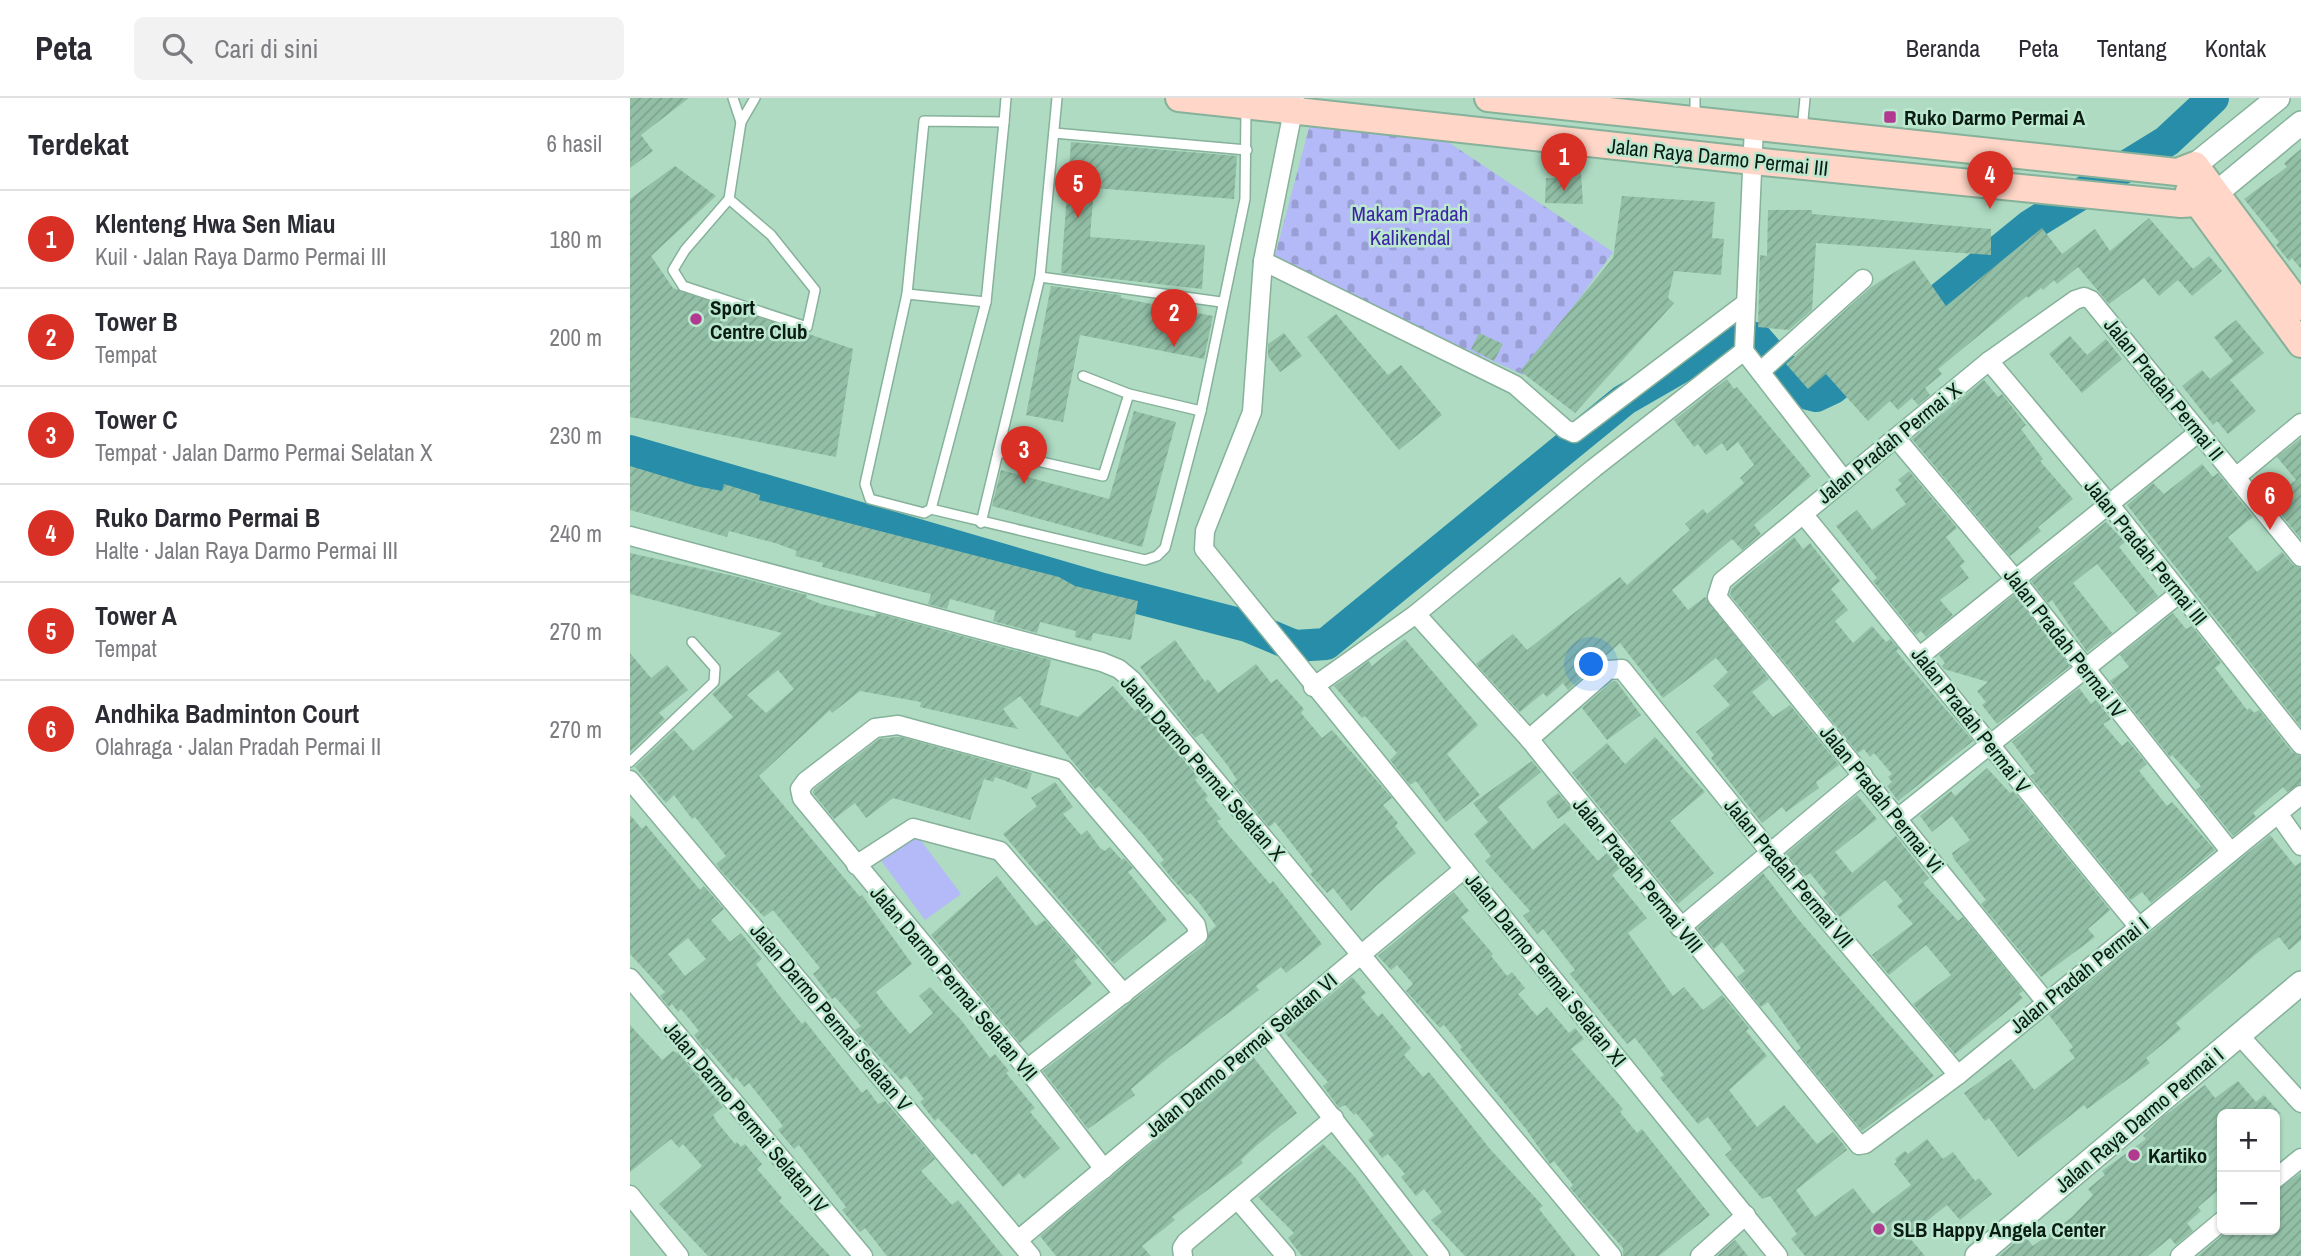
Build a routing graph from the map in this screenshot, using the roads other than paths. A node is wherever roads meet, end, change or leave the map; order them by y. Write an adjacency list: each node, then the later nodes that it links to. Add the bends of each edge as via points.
1 (733, 98): 14 (lane)
2 (755, 98): 14 (lane)
3 (1006, 98): 15 (lane)
4 (1057, 98): 20 (lane)
5 (1179, 98): 12 (main road, Jalan Raya Darmo Permai III)
6 (1477, 98): 18 (main road)
7 (1488, 98): 10 (main road, Jalan Raya Darmo Permai III)
8 (1805, 98): 19 (lane)
9 (2278, 98): 23 (street)
10 (1557, 102): 13 (main road, Jalan Raya Darmo Permai III)
11 (1295, 103): 12 (main road, Jalan Raya Darmo Permai III); 18 (main road, Jalan Raya Darmo Permai III); 26 (street)
12 (1246, 104): 21 (lane)
13 (1695, 109): 17 (main road, Jalan Raya Darmo Permai III)
14 (741, 122): 24 (lane)
15 (1004, 122): 29 (lane, via 924,121); 31 (lane)
16 (2301, 123): 25 (street)
17 (1754, 127): 19 (main road, Jalan Raya Darmo Permai III); 22 (street)
18 (1474, 129): 22 (main road, Jalan Raya Darmo Permai III)
19 (1802, 132): 23 (main road, Jalan Raya Darmo Permai III, via 2147,169)
20 (1054, 133): 21 (lane); 27 (lane)
21 (1247, 150): 32 (lane, via 1245,199)
22 (1753, 161): 25 (main road, Jalan Raya Darmo Permai III, via 2109,197); 33 (street)
23 (2186, 168): 25 (main road)
24 (729, 199): 24 (lane, via 771,235 815,290 807,327 683,286 677,278 673,270 685,250)
25 (2206, 199): 34 (main road); 35 (main road)
26 (1263, 261): 33 (street, via 1515,385 1574,433); 61 (street, Jalan Darmo Permai Selatan XI, via 1252,412 1205,531 1203,549)
27 (1040, 277): 32 (lane); 45 (lane)
28 (1863, 279): 38 (street)
29 (907, 294): 31 (lane); 49 (lane, via 865,484 870,499 924,513)
30 (2075, 300): 37 (street, Jalan Pradah Permai X); 43 (street, Jalan Pradah Permai II, via 2091,300)
31 (986, 302): 49 (lane)
32 (1221, 302): 41 (lane)
33 (1746, 303): 36 (street)
34 (2301, 307)
35 (2301, 344)
36 (1744, 351): 38 (street); 57 (street)
37 (1989, 361): 44 (street, Jalan Pradah Permai X); 48 (street, Jalan Pradah Permai III)
38 (1761, 370): 47 (street)
39 (1083, 376): 40 (lane)
40 (1129, 394): 41 (lane); 45 (lane, via 1103,477)
41 (1201, 411): 51 (lane, via 1165,548 1157,556 1145,560)
42 (2301, 423): 46 (street)
43 (2199, 432): 46 (street, Jalan Pradah Permai II); 48 (street)
44 (1896, 438): 47 (street, Jalan Pradah Permai X); 54 (street, Jalan Pradah Permai IV)
45 (998, 452): 51 (lane)
46 (2236, 477): 53 (street, Jalan Pradah Permai II)
47 (1844, 480): 50 (street, Jalan Pradah Permai X)
48 (2110, 505): 54 (street); 55 (street, Jalan Pradah Permai III)
49 (931, 509): 51 (lane)
50 (1803, 514): 56 (street, Jalan Pradah Permai X, via 1722,581); 59 (street, Jalan Pradah Permai V)
51 (981, 523)
52 (630, 536): 78 (street, Jalan Darmo Permai Selatan X, via 1119,670)
53 (2301, 557)
54 (2015, 579): 59 (street); 60 (street, Jalan Pradah Permai IV)
55 (2180, 593): 60 (street); 63 (street, Jalan Pradah Permai III)
56 (1717, 597): 66 (street, Jalan Pradah Permai Vi)
57 (1416, 614): 61 (street); 62 (street, Jalan Pradah Permai VIII)
58 (692, 642): 65 (lane, via 715,668 714,682)
59 (1920, 656): 64 (street, Jalan Pradah Permai V)
60 (2083, 669): 64 (street); 72 (street, Jalan Pradah Permai IV)
61 (1313, 687): 75 (street, Jalan Darmo Permai Selatan XI)
62 (1529, 739): 73 (street, Jalan Pradah Permai VII, via 1608,670 1622,669); 77 (street, Jalan Pradah Permai VIII)
63 (2301, 745)
64 (1988, 746): 70 (street); 76 (street, Jalan Pradah Permai V)
65 (630, 762)
66 (1863, 775): 70 (street, Jalan Pradah Permai Vi); 73 (street)
67 (630, 780): 97 (street, Jalan Darmo Permai Selatan V)
68 (2301, 795): 69 (street, Jalan Pradah Permai I)
69 (2279, 815): 71 (street); 72 (street, Jalan Pradah Permai I)
70 (1898, 818): 82 (street, Jalan Pradah Permai Vi)
71 (2301, 846)
72 (2230, 851): 76 (street, Jalan Pradah Permai I)
73 (1770, 852): 77 (street); 86 (street, Jalan Pradah Permai VII)
74 (856, 864): 81 (street, via 913,828 1000,851); 81 (street, Jalan Darmo Permai Selatan VII, via 802,798 800,789 875,728 898,725 1063,770 1198,929 1198,935); 85 (street, Jalan Darmo Permai Selatan VII)
75 (1464, 869): 78 (street, Jalan Darmo Permai Selatan VI); 95 (street, Jalan Darmo Permai Selatan XI)
76 (2138, 926): 82 (street, Jalan Pradah Permai I)
77 (1680, 928): 89 (street, Jalan Pradah Permai VIII)
78 (1362, 955): 83 (street, Jalan Darmo Permai Selatan VI); 104 (street, Jalan Darmo Permai Selatan X)
79 (630, 978): 100 (street, Jalan Darmo Permai Selatan IV)
80 (2301, 983): 84 (street, Jalan Raya Darmo Permai I)
81 (1124, 994): 85 (street)
82 (2046, 1002): 86 (street, Jalan Pradah Permai I)
83 (1267, 1034): 88 (street); 91 (street, Jalan Darmo Permai Selatan VI)
84 (2239, 1035): 87 (street); 107 (street, Jalan Raya Darmo Permai I)
85 (1027, 1069): 91 (street, Jalan Darmo Permai Selatan VII)
86 (1958, 1074): 89 (street, Jalan Pradah Permai I, via 1865,1144)
87 (2301, 1103)
88 (1335, 1118): 94 (street); 103 (street)
89 (1853, 1141)
90 (2301, 1158): 92 (street)
91 (1104, 1169): 97 (street, Jalan Darmo Permai Selatan VI)
92 (2280, 1175)
93 (630, 1195): 99 (street)
94 (1237, 1199): 98 (street); 102 (street)
95 (1746, 1215): 105 (street); 106 (street, Jalan Darmo Permai Selatan XI)
96 (2217, 1226): 108 (street)
97 (1018, 1240): 101 (street, Jalan Darmo Permai Selatan V)
98 (1185, 1249)
99 (679, 1256)
100 (863, 1256)
101 (1031, 1256)
102 (1286, 1256)
103 (1440, 1256)
104 (1612, 1256)
105 (1700, 1256)
106 (1777, 1256)
107 (1977, 1256)
108 (2180, 1256)

